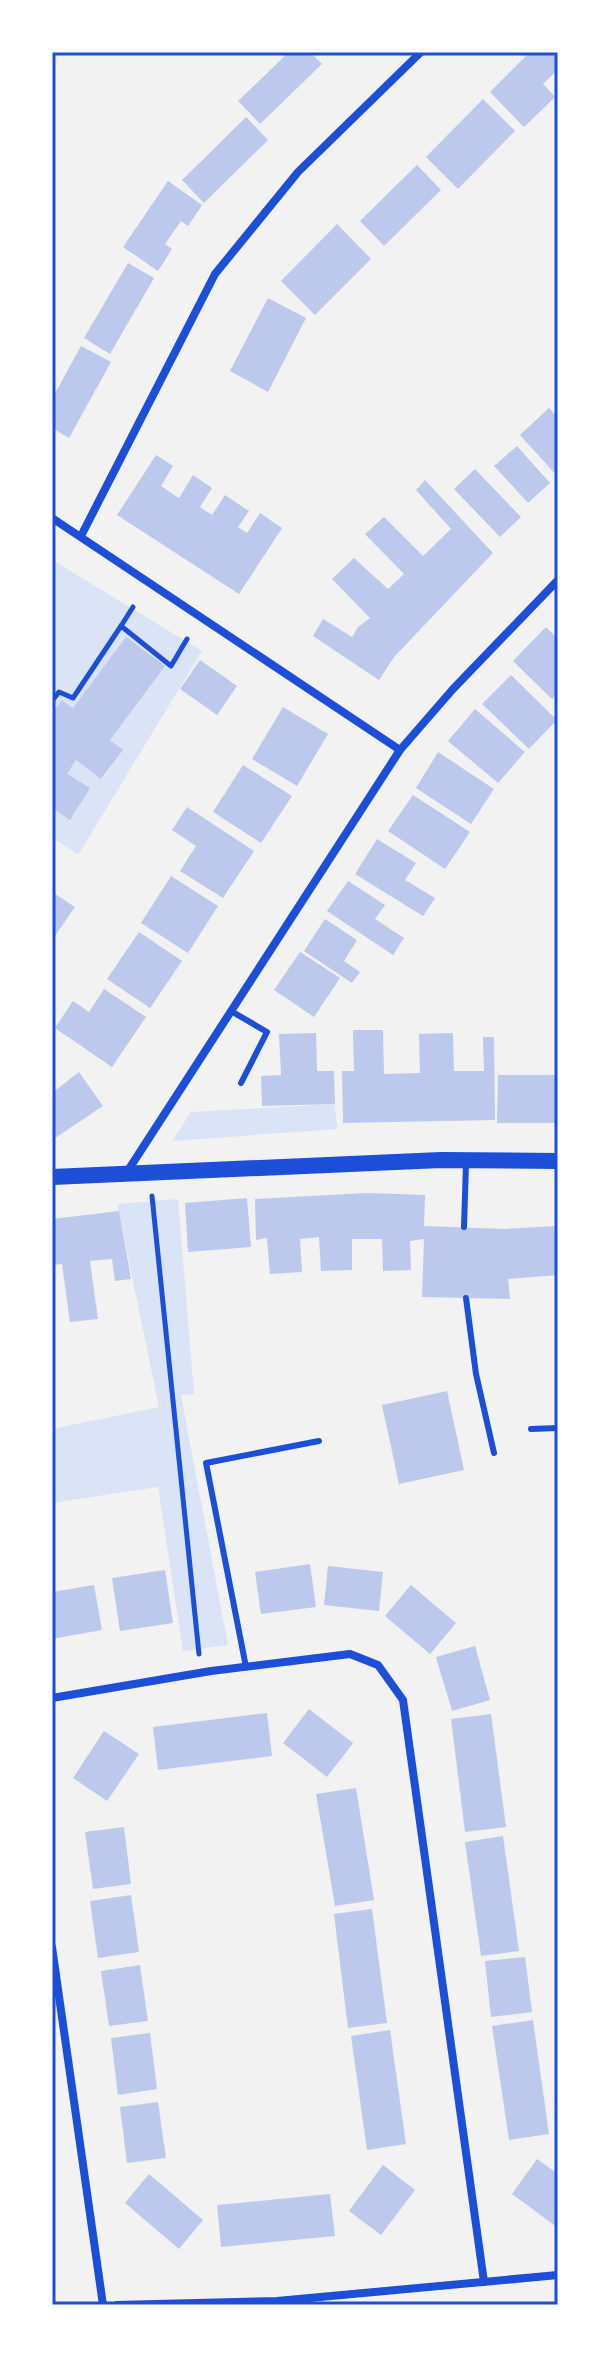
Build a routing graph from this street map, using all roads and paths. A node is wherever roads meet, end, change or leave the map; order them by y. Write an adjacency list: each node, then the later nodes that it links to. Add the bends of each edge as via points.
1 (421, 52): 3 (street, via 298,172 215,274)
2 (52, 518): 3 (street)
3 (81, 536): 9 (street)
4 (558, 580): 9 (street)
5 (133, 607): 6 (path)
6 (121, 626): 7 (path, via 171,666); 8 (path, via 73,698 59,692)
7 (187, 639)
8 (52, 701)
9 (400, 750): 10 (street)
10 (231, 1011): 11 (lane, via 267,1032); 14 (street)
11 (241, 1083)
12 (466, 1160): 13 (main road); 14 (main road); 17 (lane)
13 (558, 1161)
14 (127, 1172): 15 (main road)
15 (52, 1177)
16 (152, 1196): 23 (path)
17 (464, 1227)
18 (466, 1298): 22 (lane)
19 (558, 1428): 20 (lane)
20 (531, 1429)
21 (319, 1441): 24 (lane, via 206,1463)
22 (494, 1453)
23 (199, 1655)
24 (246, 1667): 25 (street); 28 (street, via 350,1654 378,1665 403,1700)
25 (52, 1698)
26 (52, 1947): 29 (street)
27 (558, 2275): 28 (street)
28 (484, 2282): 30 (street, via 277,2301)
29 (103, 2305)
30 (117, 2305)

